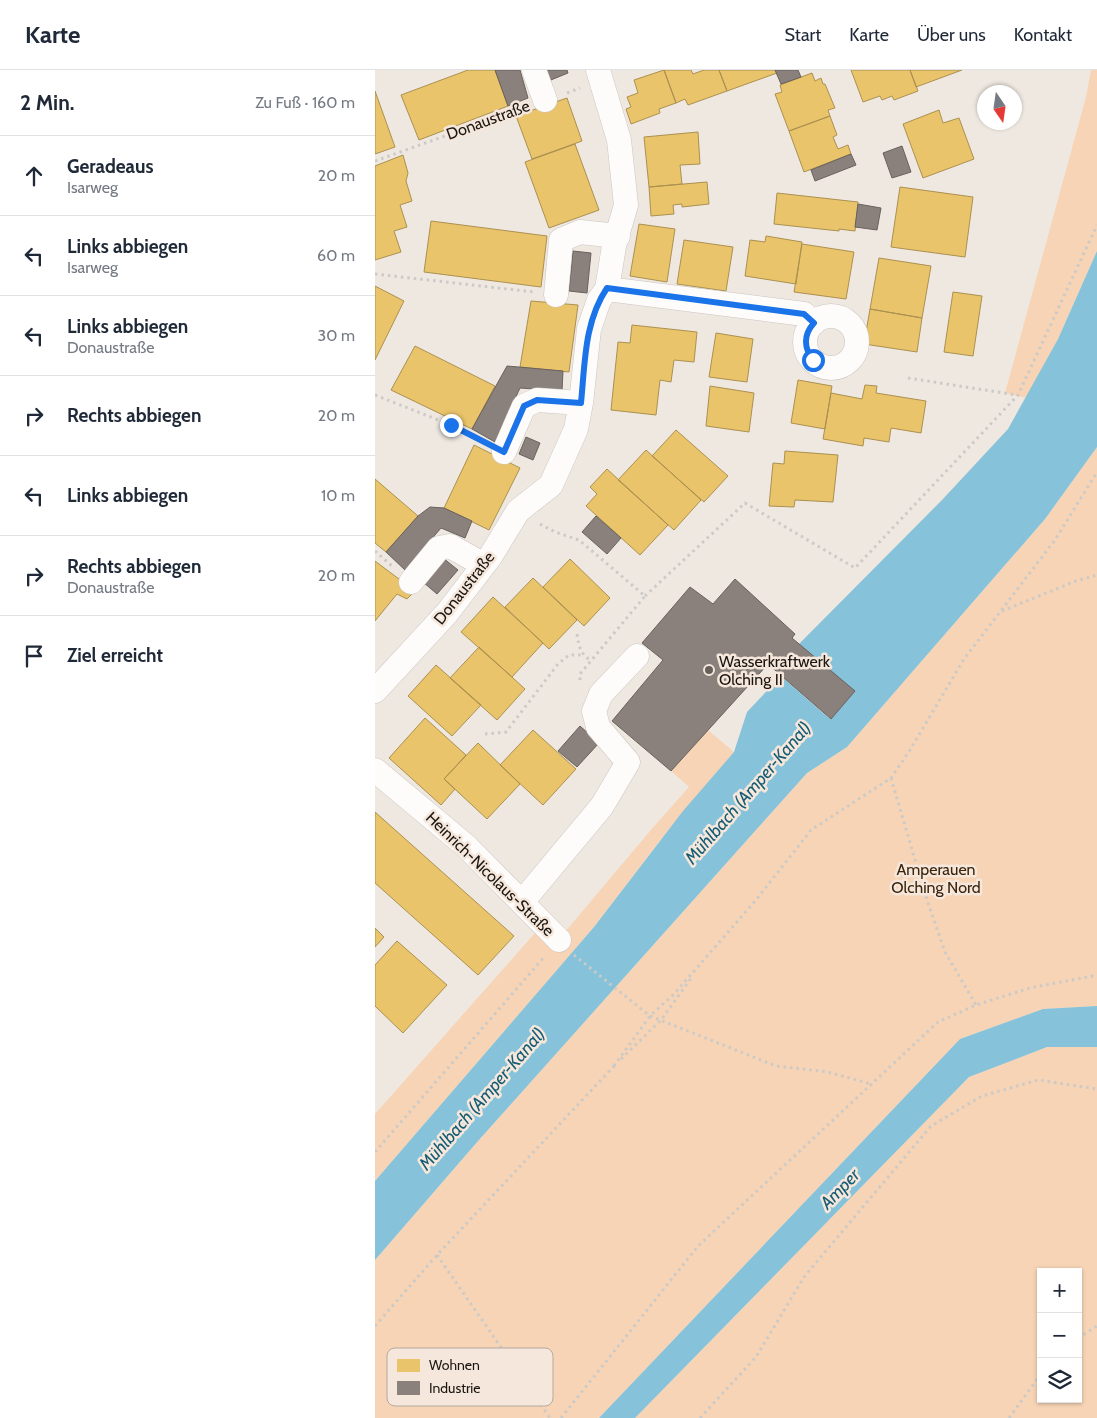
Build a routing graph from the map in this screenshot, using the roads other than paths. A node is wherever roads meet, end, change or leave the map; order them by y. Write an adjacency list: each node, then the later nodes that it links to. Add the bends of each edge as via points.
1 (534, 70): 3 (street)
2 (600, 75): 4 (street, Donaustraße, via 619,140 626,205)
3 (545, 100)
4 (618, 236): 5 (street, Donaustraße); 6 (street, via 580,232 561,240)
5 (607, 288): 7 (street, via 804,314); 8 (street, Donaustraße, via 599,300 589,329)
6 (556, 295)
7 (814, 323)
8 (581, 403): 9 (street, via 537,400 524,406); 10 (street, Donaustraße, via 576,429 551,485 518,511)
9 (504, 452)
10 (484, 565): 11 (street, via 451,546 439,548); 13 (street, Donaustraße, via 447,613)
11 (411, 582)
12 (637, 656): 15 (street, via 601,694 595,711 599,727 628,762 602,806)
13 (375, 691)
14 (375, 770): 15 (street, Heinrich-Nicolaus-Straße, via 455,836)
15 (523, 902): 16 (street, Heinrich-Nicolaus-Straße)
16 (563, 945)

